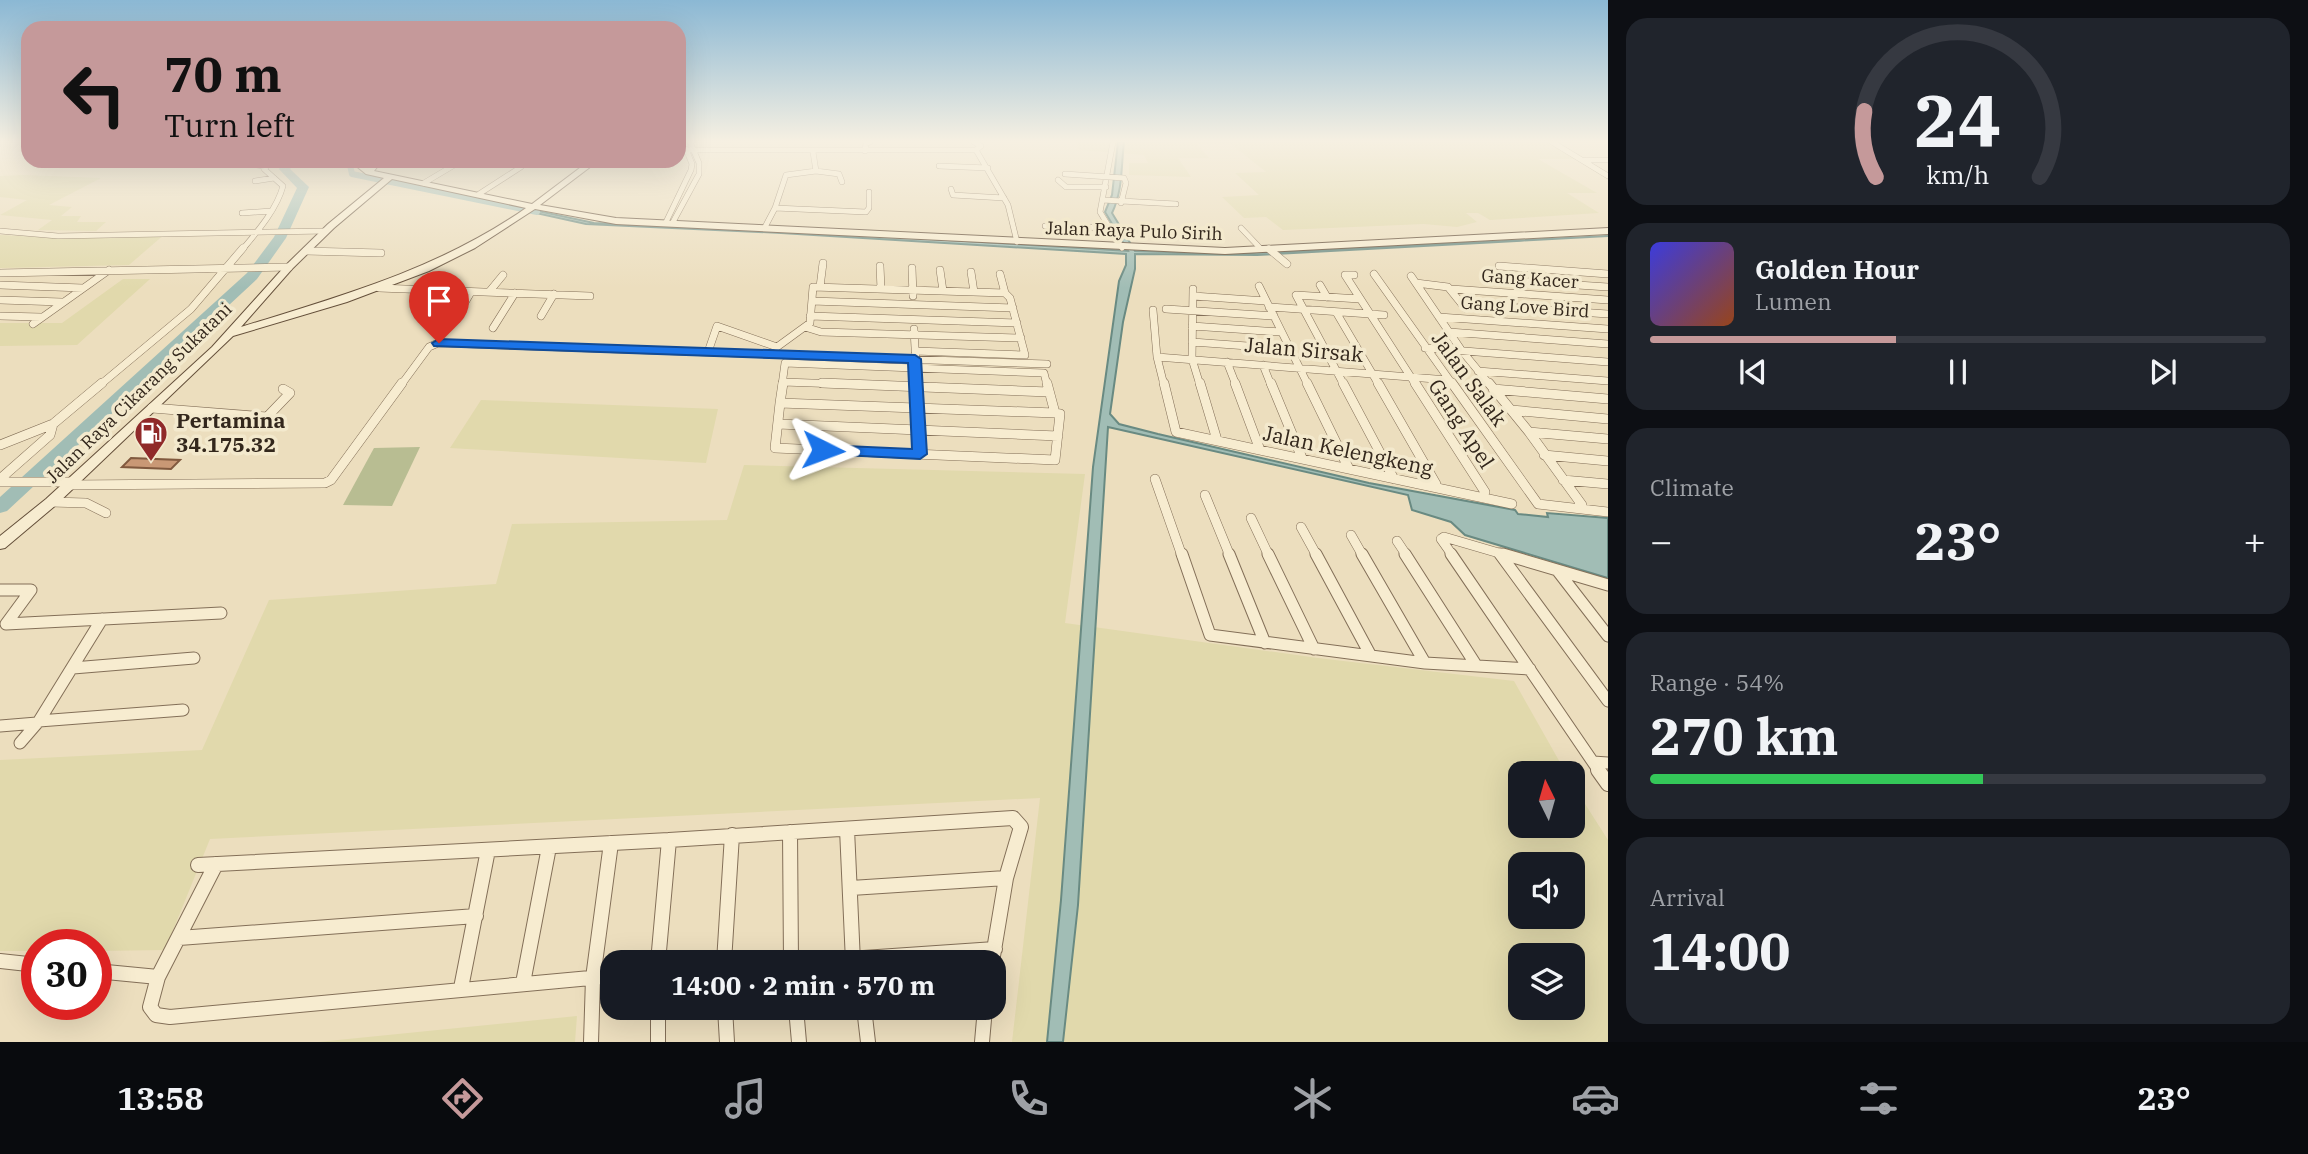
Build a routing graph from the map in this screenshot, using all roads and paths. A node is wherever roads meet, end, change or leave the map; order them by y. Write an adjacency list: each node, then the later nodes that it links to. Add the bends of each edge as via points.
1 (282, 191): 20 (street)
2 (370, 191): 27 (street, Jalan Raya Cikarang Sukatani)
3 (462, 191): 13 (street, Jalan Raya Pulo Sirih)
4 (484, 191): 13 (street)
5 (554, 191): 19 (street)
6 (781, 191): 18 (street)
7 (952, 191): 14 (street, via 954,195)
8 (1000, 191): 14 (street)
9 (1106, 191): 15 (street)
10 (1124, 191): 16 (street)
11 (687, 192): 22 (street); 22 (street, via 678,197)
12 (869, 192): 18 (street, via 866,212)
13 (479, 194): 19 (street, Jalan Raya Pulo Sirih)
14 (1004, 198): 31 (street)
15 (1105, 200): 16 (street); 25 (street, via 1101,215)
16 (1120, 203): 17 (street)
17 (1176, 204)
18 (775, 208): 24 (street)
19 (530, 209): 22 (street, Jalan Raya Pulo Sirih); 64 (street, via 452,257)
20 (271, 211): 21 (street); 29 (street)
21 (242, 213)
22 (669, 222): 24 (street, Jalan Raya Pulo Sirih, via 694,227)
23 (1045, 226): 25 (street)
24 (765, 227): 31 (street, Jalan Raya Pulo Sirih)
25 (1112, 228): 32 (street)
26 (1241, 229): 34 (street)
27 (326, 230): 29 (street); 33 (street, Jalan Raya Cikarang Sukatani)
28 (0, 231): 29 (street, via 58,236)
29 (258, 231): 44 (street)
30 (1608, 231): 34 (street, Jalan Raya Pulo Sirih)
31 (1017, 242): 32 (street, Jalan Raya Pulo Sirih)
32 (1128, 248): 34 (street, Jalan Raya Pulo Sirih)
33 (306, 251): 35 (street); 41 (street, Jalan Raya Cikarang Sukatani)
34 (1269, 251): 39 (street)
35 (381, 253)
36 (1540, 260): 47 (street)
37 (1570, 261): 49 (street)
38 (823, 263): 62 (street)
39 (1287, 264)
40 (880, 266): 66 (street)
41 (285, 267): 44 (street); 114 (street, Jalan Raya Cikarang Sukatani)
42 (1499, 267): 47 (street)
43 (912, 268): 68 (street)
44 (226, 269): 45 (street); 149 (street, via 184,316)
45 (110, 270): 53 (street); 59 (street)
46 (940, 270): 69 (street)
47 (1549, 270): 49 (street)
48 (971, 272): 73 (street)
49 (1582, 272): 52 (street)
50 (1000, 274): 75 (street)
51 (1374, 274): 119 (street, Jalan Salak)
52 (1608, 274)
53 (2, 275)
54 (503, 275): 72 (street)
55 (852, 275): 65 (street)
56 (1354, 275): 79 (street, Gang Apel, via 1345,275)
57 (1500, 280): 63 (street)
58 (0, 285): 59 (street)
59 (86, 285): 83 (street)
60 (1320, 285): 78 (street)
61 (1259, 286): 85 (street)
62 (820, 287): 65 (street); 82 (street, via 813,287)
63 (1608, 287)
64 (379, 288): 70 (street); 114 (street)
65 (851, 288): 66 (street)
66 (881, 289): 68 (street)
67 (1451, 289): 81 (street, Gang Kacer); 86 (street); 103 (street, Gang Kacer, via 1414,280)
68 (913, 290): 69 (street); 84 (street)
69 (943, 291): 73 (street)
70 (434, 292): 71 (street); 88 (street)
71 (471, 292): 72 (street); 92 (street)
72 (489, 292): 74 (street)
73 (974, 292): 75 (street)
74 (515, 293): 76 (street); 110 (street)
75 (1005, 293): 87 (street)
76 (554, 294): 77 (street); 99 (street)
77 (590, 296)
78 (1327, 296): 79 (street); 91 (street, via 1296,295)
79 (1360, 299): 95 (street, Gang Apel)
80 (0, 300): 83 (street)
81 (1608, 300)
82 (812, 301): 84 (street); 100 (street)
83 (63, 302): 102 (street)
84 (913, 304): 87 (street); 105 (street)
85 (1268, 304): 91 (street); 93 (street, via 1193,293); 101 (street)
86 (1462, 304): 96 (street); 104 (street)
87 (1013, 308): 106 (street)
88 (424, 309)
89 (1166, 309): 93 (street)
90 (1153, 310): 123 (street)
91 (1304, 310): 94 (street); 131 (street)
92 (460, 311)
93 (1193, 312): 101 (street); 108 (street)
94 (1336, 312): 95 (street); 133 (street)
95 (1370, 314): 97 (street); 134 (street, Gang Apel)
96 (1608, 314)
97 (1384, 315)
98 (0, 316): 102 (street)
99 (541, 316)
100 (810, 316): 105 (street); 109 (street)
101 (1274, 316): 112 (street)
102 (41, 317): 107 (street)
103 (1439, 317): 104 (street, Gang Love Bird); 113 (street)
104 (1474, 319): 111 (street, Gang Love Bird)
105 (914, 320): 106 (street); 115 (street)
106 (1017, 323): 116 (street)
107 (33, 324)
108 (1192, 326): 112 (street); 117 (street)
109 (805, 327): 115 (street, via 821,332); 122 (street, via 777,347 717,326)
110 (493, 328)
111 (1608, 329)
112 (1281, 332): 120 (street)
113 (1449, 332): 118 (street); 121 (street)
114 (229, 335): 144 (street, Jalan Raya Cikarang Sukatani)
115 (914, 335): 116 (street); 125 (street)
116 (1021, 338): 125 (street, via 1025,355)
117 (1192, 342): 120 (street); 124 (street)
118 (1608, 344)
119 (1425, 348): 121 (street); 135 (street, Jalan Salak)
120 (1290, 349): 130 (street)
121 (1462, 351): 127 (street); 132 (street)
122 (708, 352): 125 (street); 167 (street, via 439,343 429,347 326,483)
123 (1157, 357): 124 (street, Jalan Sirsak); 155 (street, Jalan Kelengkeng, via 1176,432)
124 (1192, 359): 126 (street, Jalan Sirsak); 155 (street)
125 (915, 360): 128 (street); 137 (street, via 785,363); 138 (street); 141 (street, via 1044,373)
126 (1227, 362): 129 (street, Jalan Sirsak); 157 (street)
127 (1608, 362)
128 (1047, 364)
129 (1263, 365): 130 (street, Jalan Sirsak); 160 (street)
130 (1298, 368): 131 (street, Jalan Sirsak); 162 (street)
131 (1336, 370): 133 (street, Jalan Sirsak); 164 (street)
132 (1478, 371): 136 (street); 140 (street)
133 (1373, 373): 134 (street, Jalan Sirsak); 168 (street)
134 (1409, 376): 135 (street, Jalan Sirsak); 170 (street, Gang Apel)
135 (1448, 380): 175 (street, Jalan Salak, via 1538,504)
136 (1608, 381)
137 (783, 382): 138 (street); 143 (street)
138 (916, 387): 141 (street); 145 (street)
139 (283, 389): 144 (street, via 290,393 267,417)
140 (1493, 389): 142 (street); 146 (street)
141 (1049, 392): 147 (street)
142 (1608, 399)
143 (780, 403): 145 (street); 150 (street)
144 (152, 408): 167 (street, Jalan Raya Cikarang Sukatani)
145 (917, 408): 147 (street); 151 (street)
146 (1511, 410): 148 (street); 152 (street)
147 (1055, 413): 153 (street, via 1060,414)
148 (1608, 419)
149 (53, 424): 156 (street); 166 (street, via 50,435)
150 (778, 424): 151 (street); 158 (street, via 775,448)
151 (919, 430): 153 (street); 158 (street)
152 (1529, 432): 154 (street); 159 (street)
153 (1058, 436): 158 (street, via 1055,460)
154 (1608, 439)
155 (1217, 440): 157 (street, Jalan Kelengkeng)
156 (0, 445)
157 (1260, 450): 160 (street, Jalan Kelengkeng)
158 (920, 454)
159 (1544, 455): 161 (street); 165 (street)
160 (1302, 458): 162 (street, Jalan Kelengkeng)
161 (1608, 461)
162 (1349, 469): 164 (street, Jalan Kelengkeng)
163 (1155, 479): 190 (street, via 1209,633)
164 (1394, 479): 173 (street, Jalan Kelengkeng)
165 (1563, 480): 169 (street); 174 (street)
166 (0, 481): 167 (street)
167 (71, 483): 172 (street, Jalan Raya Cikarang Sukatani)
168 (1436, 484)
169 (1608, 484)
170 (1485, 492)
171 (1205, 495): 190 (street)
172 (51, 502): 176 (street, via 86,503); 181 (street, Jalan Raya Cikarang Sukatani)
173 (1512, 504)
174 (1582, 505)
175 (1608, 512)
176 (106, 513)
177 (1251, 518): 191 (street)
178 (1301, 527): 192 (street)
179 (1351, 535): 194 (street)
180 (1397, 541): 195 (street)
181 (0, 544)
182 (1500, 554): 183 (street); 197 (street, via 1441,539); 198 (street)
183 (1556, 570): 184 (street); 189 (street)
184 (1608, 584)
185 (0, 590): 188 (street, via 31,590)
186 (221, 613): 187 (street)
187 (102, 620): 188 (street); 196 (street)
188 (3, 630)
189 (1608, 636)
190 (1265, 643): 191 (street)
191 (1314, 649): 192 (street)
192 (1371, 656): 194 (street)
193 (194, 658): 196 (street)
194 (1425, 663): 195 (street)
195 (1476, 666): 197 (street)
196 (73, 667): 200 (street)
197 (1530, 669): 203 (street)
198 (1608, 701)
199 (183, 710): 200 (street)
200 (38, 722): 201 (street); 202 (street)
201 (0, 726)
202 (20, 743)
203 (1593, 762): 204 (street); 205 (street)
204 (1608, 763)
205 (1608, 783)
206 (847, 829): 207 (street); 215 (street, via 1013,818 1021,827); 216 (street)
207 (790, 832): 208 (street); 221 (street)
208 (733, 835): 209 (street); 220 (street)
209 (669, 840): 210 (street); 219 (street)
210 (611, 843): 211 (street); 229 (street)
211 (549, 847): 212 (street); 230 (street)
212 (488, 850): 213 (street); 217 (street)
213 (216, 864): 214 (street); 218 (street)
214 (198, 865)
215 (1006, 878): 216 (street); 223 (street)
216 (851, 888): 222 (street)
217 (476, 916): 218 (street); 231 (street)
218 (179, 938): 227 (street)
219 (659, 950)
220 (725, 950)
221 (791, 950)
222 (853, 950)
223 (994, 950)
224 (0, 961): 225 (street)
225 (21, 963)
226 (112, 973): 227 (street)
227 (158, 977): 231 (street, via 150,1007 156,1015 170,1017)
228 (600, 977): 229 (street)
229 (593, 978): 230 (street); 237 (street)
230 (523, 983): 231 (street)
231 (461, 988)
232 (658, 1020): 238 (street)
233 (726, 1020): 239 (street)
234 (797, 1020): 240 (street)
235 (865, 1020): 241 (street)
236 (984, 1020): 242 (street)
237 (591, 1042)
238 (658, 1042)
239 (727, 1042)
240 (799, 1042)
241 (868, 1042)
242 (982, 1042)

